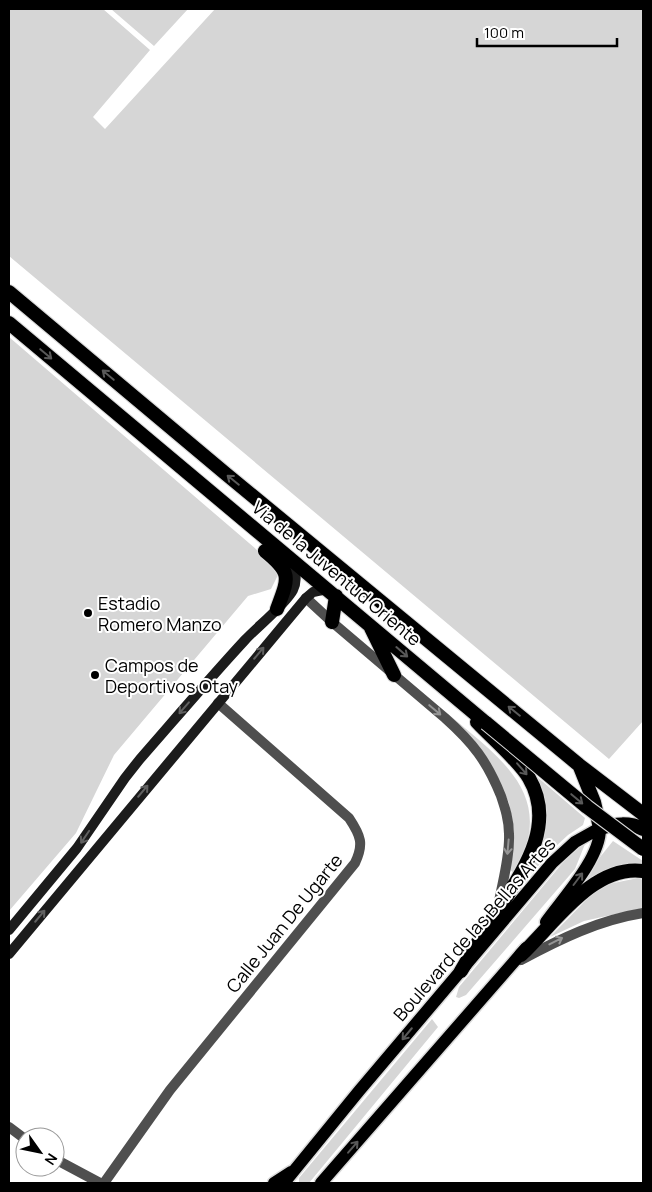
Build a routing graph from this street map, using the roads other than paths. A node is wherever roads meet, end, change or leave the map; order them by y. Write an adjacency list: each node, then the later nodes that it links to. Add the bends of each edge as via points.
1 (9, 292): 13 (highway, Via de la Juventud Oriente, one-way to 1)
2 (9, 323): 3 (highway, Via de la Juventud Oriente, one-way to 3)
3 (96, 397): 4 (highway, Via de la Juventud Oriente); 7 (highway, via 106,416 282,565 287,573 286,582)
4 (289, 558): 5 (highway, Via de la Juventud Oriente); 7 (main road, via 296,572 296,581 293,591)
5 (331, 593): 6 (main road, via 313,592); 8 (highway); 9 (highway, Via de la Juventud Oriente)
6 (306, 598): 8 (street); 12 (main road, one-way to 6)
7 (277, 608): 21 (main road, one-way to 21, via 140,759 77,848)
8 (332, 622): 10 (street)
9 (368, 623): 10 (highway); 11 (highway, Via de la Juventud Oriente, one-way to 11)
10 (394, 675): 19 (street, one-way to 19, via 461,732 483,758 495,780 505,807 510,835)
11 (439, 684): 17 (highway, Via de la Juventud Oriente, one-way to 17, bridge, via 587,807); 19 (highway, one-way to 19, via 528,776 536,798 537,833 531,855)
12 (218, 703): 22 (main road, one-way to 12); 28 (street, Calle Juan De Ugarte, via 349,818 357,830 360,853 170,1090)
13 (579, 764): 14 (highway, Via de la Juventud Oriente); 15 (highway)
14 (643, 814)
15 (600, 828): 16 (highway, via 629,824); 23 (main road, one-way to 15, via 589,863 597,847); 24 (main road, Boulevard de las Bellas Artes, via 575,842 552,863)
16 (643, 829)
17 (643, 849)
18 (643, 871): 23 (highway, via 626,870 596,884)
19 (497, 910): 24 (highway)
20 (643, 913): 23 (street, one-way to 20, via 592,926)
21 (9, 930)
22 (9, 954)
23 (517, 959): 31 (main road, one-way to 23)
24 (461, 971): 26 (main road, Boulevard de las Bellas Artes, one-way to 26)
25 (65, 1164): 27 (street)
26 (295, 1169): 29 (main road); 30 (main road, Boulevard de las Bellas Artes)
27 (100, 1183)
28 (104, 1183)
29 (274, 1183)
30 (284, 1183)
31 (321, 1183)

